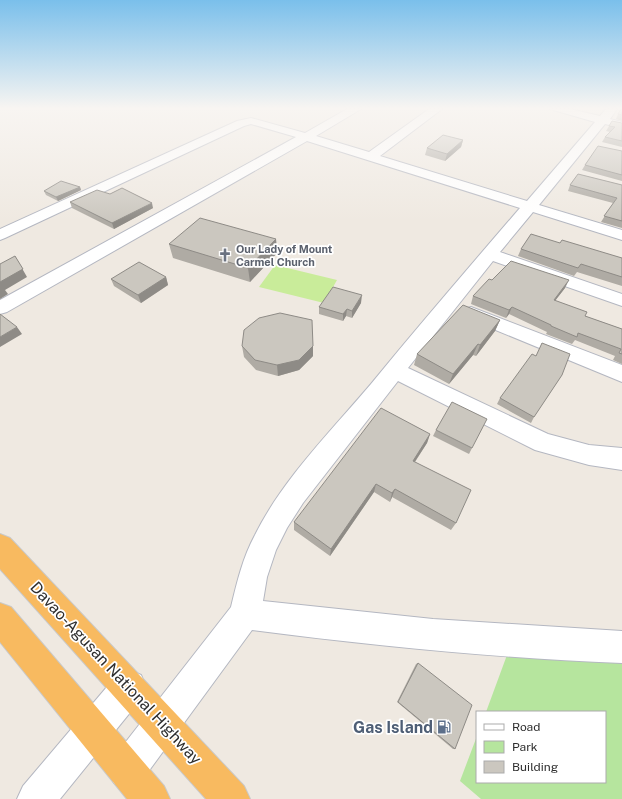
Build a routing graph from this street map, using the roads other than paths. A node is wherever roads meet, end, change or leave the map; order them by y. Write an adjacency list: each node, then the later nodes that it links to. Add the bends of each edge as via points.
1 (192, 146): 8 (street)
2 (290, 146): 13 (street)
3 (336, 146): 6 (street)
4 (385, 146): 6 (street)
5 (590, 146): 7 (street)
6 (370, 157): 7 (street)
7 (530, 207): 9 (street); 10 (street)
8 (0, 235)
9 (622, 235)
10 (489, 254): 11 (street); 12 (street)
11 (622, 300)
12 (448, 303): 14 (street); 15 (street)
13 (0, 308)
14 (394, 370): 16 (street, via 543,443 589,455); 18 (street, via 278,519 264,545)
15 (622, 374)
16 (622, 459)
17 (0, 548): 21 (highway, Davao-Agusan National Highway)
18 (244, 614): 20 (street, via 365,629); 22 (street)
19 (0, 618): 23 (highway)
20 (622, 648)
21 (129, 688): 22 (highway, Davao-Agusan National Highway); 23 (street)
22 (162, 723): 24 (street); 27 (highway, Davao-Agusan National Highway)
23 (93, 730): 24 (highway); 25 (street)
24 (127, 770): 26 (highway)
25 (36, 799)
26 (151, 799)
27 (231, 799)

